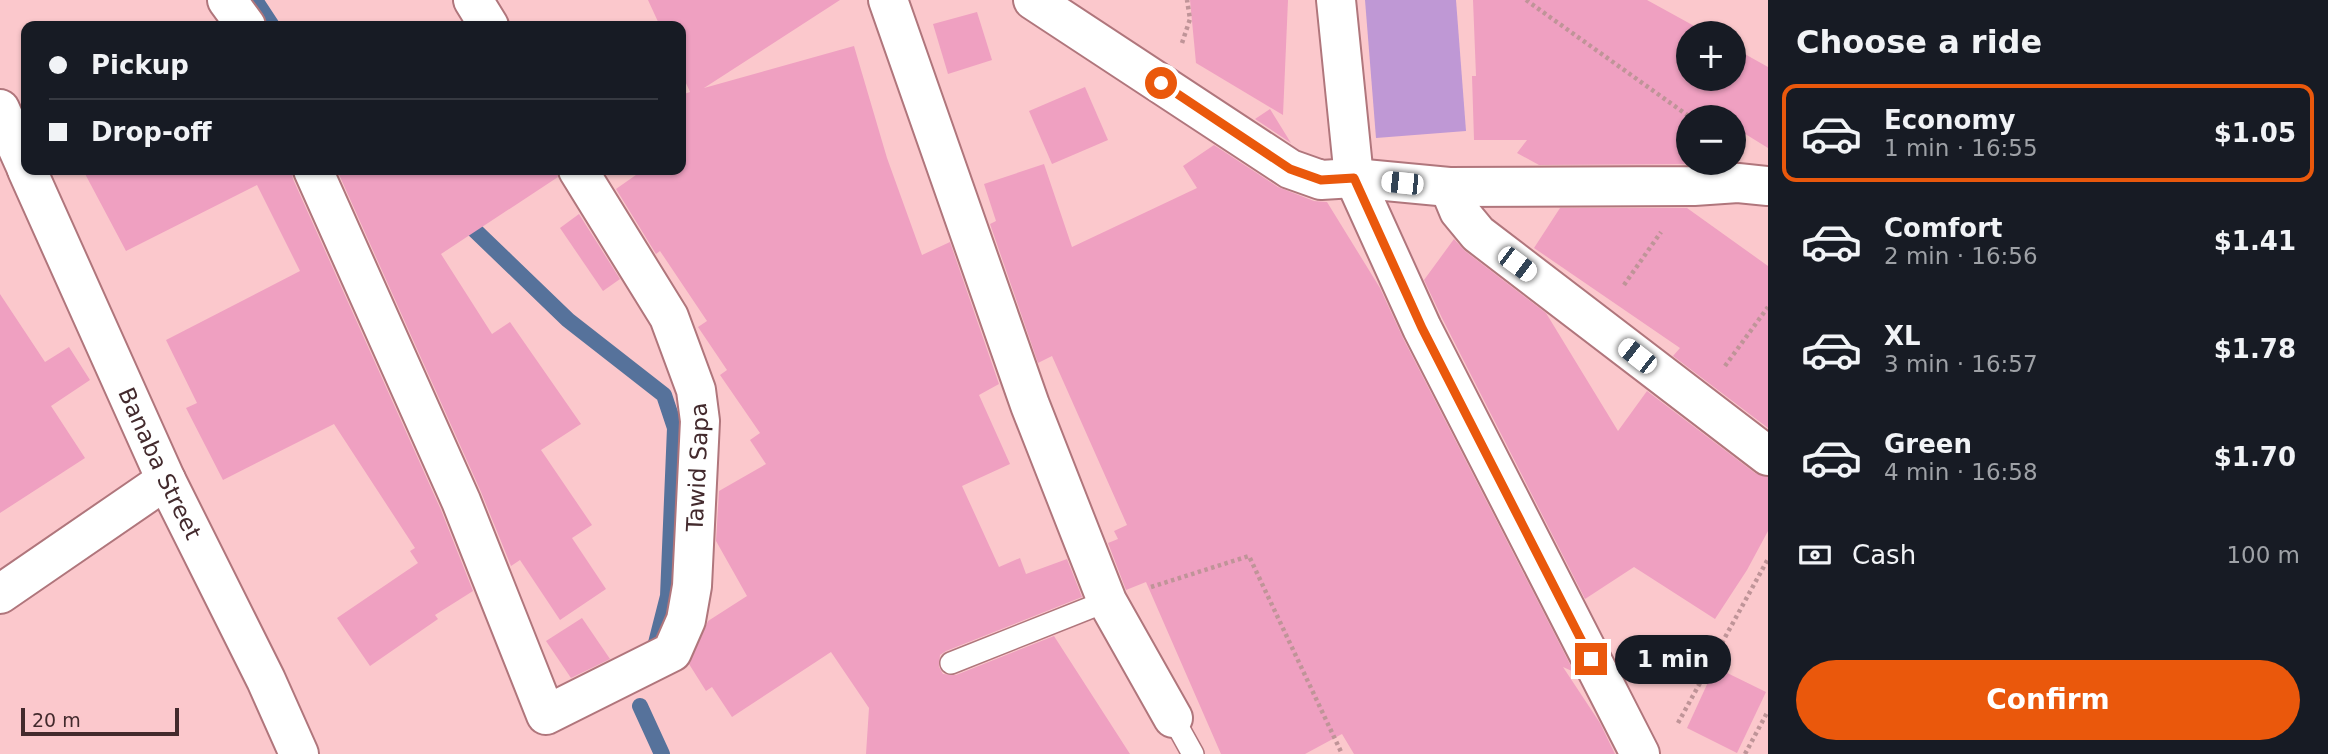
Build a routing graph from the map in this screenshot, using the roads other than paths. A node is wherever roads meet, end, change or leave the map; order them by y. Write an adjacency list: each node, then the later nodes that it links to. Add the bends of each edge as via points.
1 (227, 0): 6 (street)
2 (473, 0): 7 (street)
3 (888, 0): 19 (street, via 1030,405)
4 (1033, 0): 13 (street, via 1290,169 1321,180)
5 (1336, 0): 13 (street)
6 (242, 21)
7 (486, 21)
8 (1, 113): 9 (street, Banaba Street)
9 (21, 156)
10 (30, 175): 17 (street, Banaba Street)
11 (315, 175): 12 (street, Tawid Sapa, via 461,501 546,715 672,652 686,620 692,586 700,421 696,390 669,317)
12 (581, 175)
13 (1354, 178): 15 (street); 24 (street, via 1422,328)
14 (1768, 186): 15 (street)
15 (1449, 187): 16 (street, via 1459,211 1478,234)
16 (1768, 456)
17 (166, 480): 18 (street); 22 (street, Banaba Street)
18 (0, 594)
19 (1107, 601): 20 (lane); 21 (street)
20 (951, 663)
21 (1173, 718): 23 (lane)
22 (299, 754)
23 (1193, 754)
24 (1640, 754)

